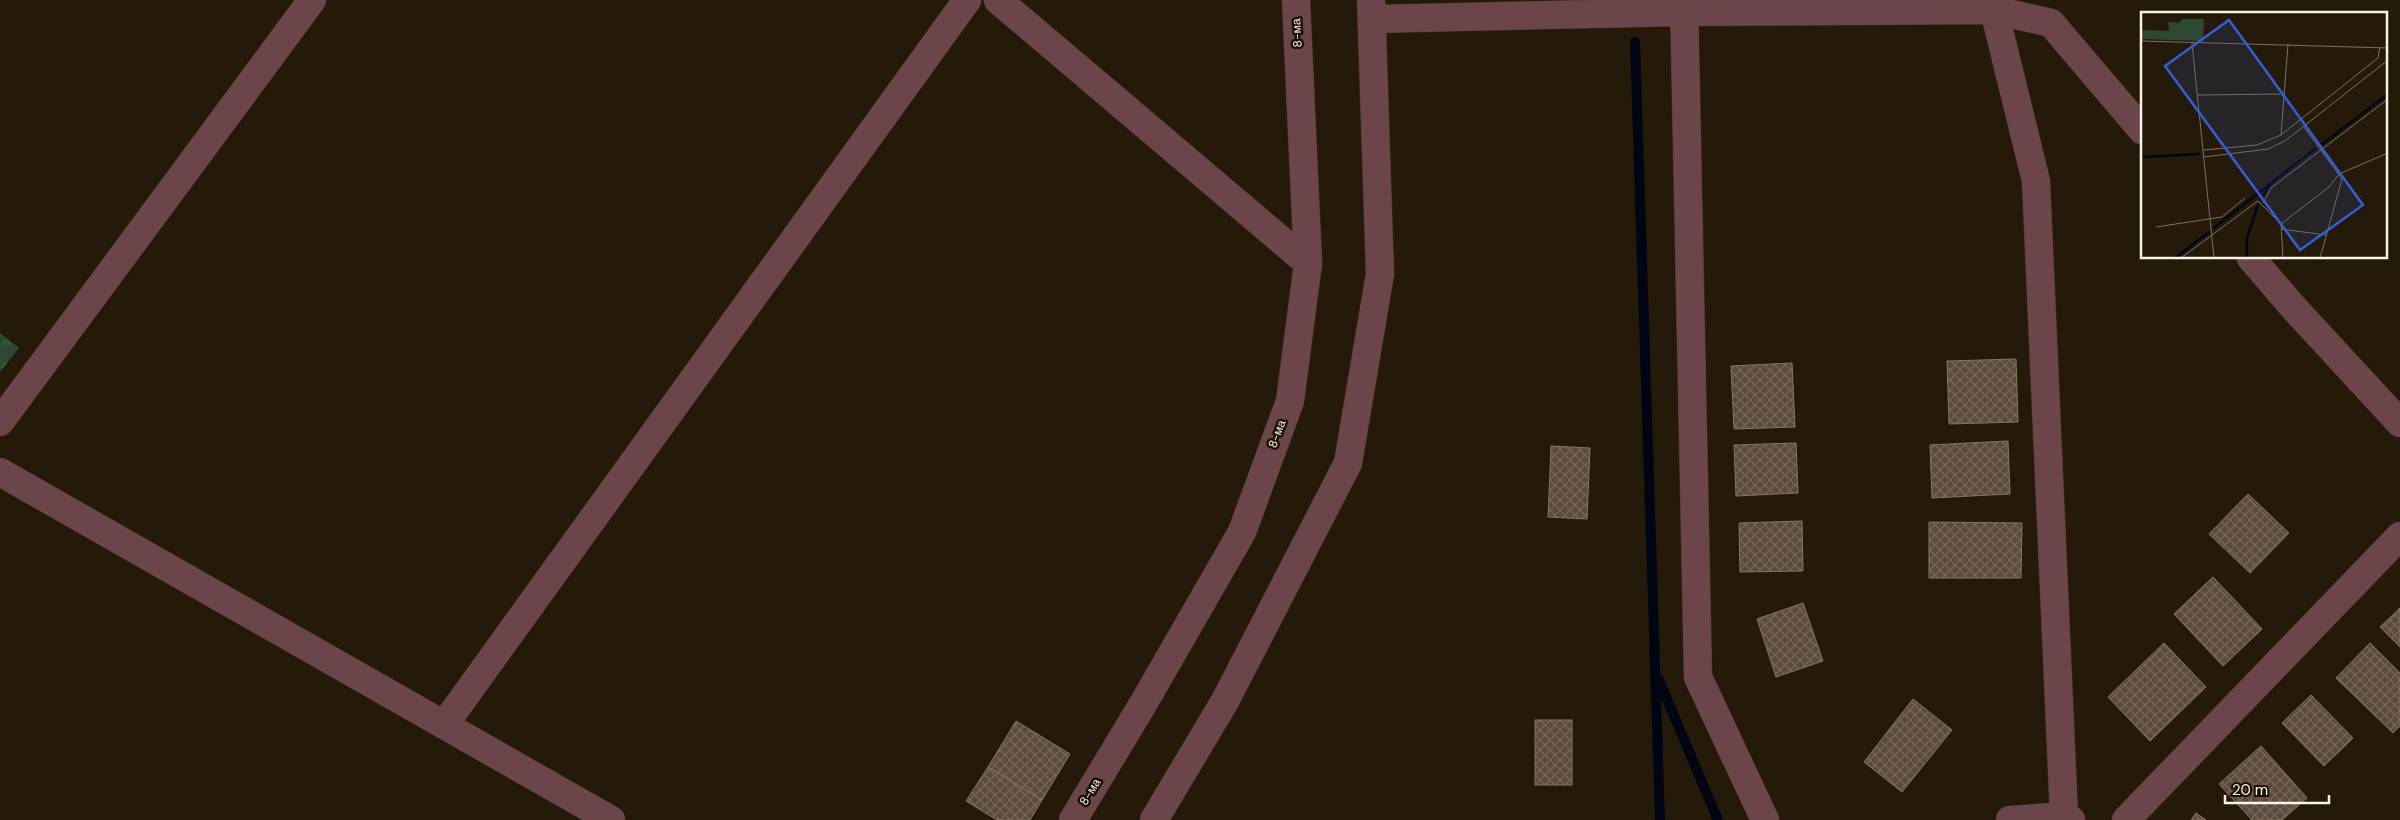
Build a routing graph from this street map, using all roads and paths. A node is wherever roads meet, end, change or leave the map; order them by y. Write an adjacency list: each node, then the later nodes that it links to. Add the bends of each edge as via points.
1 (312, 0): 11 (street)
2 (967, 0): 15 (street)
3 (998, 0): 10 (street)
4 (1296, 0): 10 (street, 8-ма)
5 (1995, 5): 6 (street); 8 (street, via 2051,23); 16 (street, via 2036,181)
6 (1684, 6): 7 (street); 20 (street, via 1698,677)
7 (1372, 9): 19 (street, via 1380,274 1348,463 1225,701)
8 (2141, 129)
9 (2252, 259): 12 (street)
10 (1308, 263): 18 (street, 8-ма, via 1290,400 1242,532)
11 (0, 422)
12 (2400, 423)
13 (0, 472): 15 (street)
14 (2400, 536): 22 (street)
15 (444, 725): 17 (street)
16 (2068, 818): 21 (street)
17 (611, 820)
18 (1073, 820)
19 (1154, 820)
20 (1765, 820)
21 (2010, 820)
22 (2126, 820)

